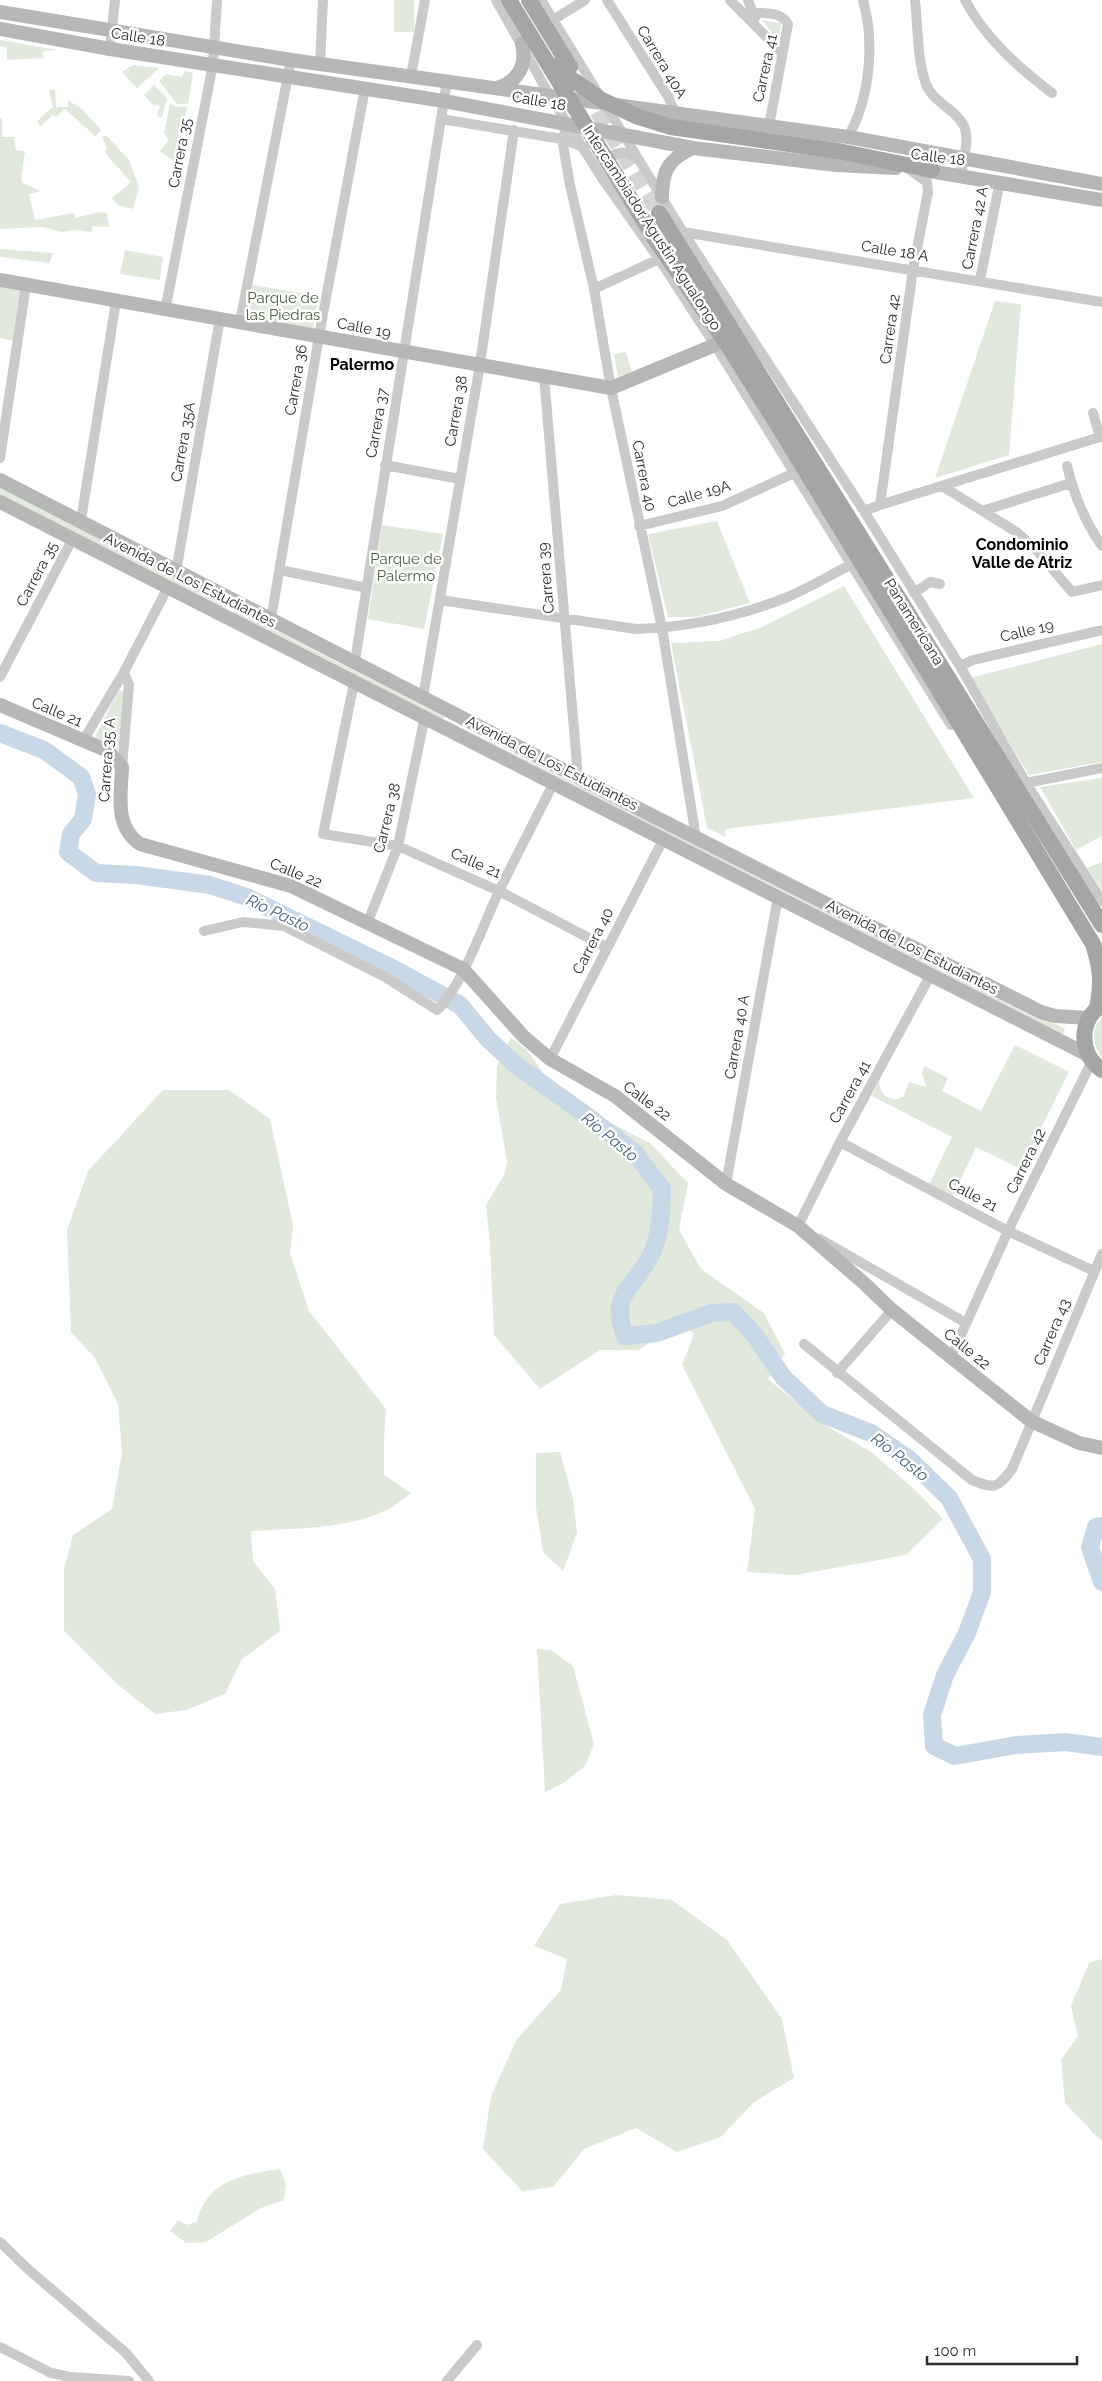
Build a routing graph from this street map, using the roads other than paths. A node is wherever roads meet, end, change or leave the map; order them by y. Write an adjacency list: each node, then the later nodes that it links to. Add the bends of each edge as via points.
1 (115, 0): 24 (street)
2 (218, 0): 26 (street, Carrera 35)
3 (323, 0): 32 (street)
4 (425, 0): 35 (street)
5 (496, 0): 25 (street)
6 (509, 0): 30 (main road, Intercambiador Agustin Agualongo)
7 (529, 0): 33 (main road)
8 (541, 0): 20 (street)
9 (585, 0): 20 (street)
10 (607, 0): 43 (street, Carrera 40A, via 669,98)
11 (730, 0): 17 (street)
12 (748, 0): 18 (street, Carrera 41)
13 (863, 0): 49 (street, via 868,21 868,47 862,105)
14 (915, 0): 54 (street, Carrera 42 A, via 926,84 964,126)
15 (965, 0): 39 (street, via 977,22 1025,72)
16 (0, 12): 19 (main road, Calle 18)
17 (742, 13): 18 (street); 21 (street)
18 (754, 14): 21 (street, Carrera 41); 28 (street, Carrera 41, via 776,14 785,18 788,30)
19 (18, 15): 23 (street); 24 (main road, Calle 18)
20 (553, 20): 42 (street)
21 (759, 28): 28 (street)
22 (0, 29): 23 (main road, Calle 18)
23 (16, 32): 27 (main road, Calle 18)
24 (113, 32): 26 (main road, Calle 18); 27 (street)
25 (522, 43): 38 (main road, via 523,67 507,85); 40 (street)
26 (214, 46): 29 (main road, Calle 18); 31 (street, Carrera 35)
27 (110, 49): 31 (main road, Calle 18)
28 (782, 53): 46 (street, Carrera 41)
29 (291, 60): 32 (main road, Calle 18); 34 (street)
30 (545, 60): 56 (main road, via 602,100 636,116 671,127 838,151); 127 (main road, Intercambiador Agustin Agualongo, via 655,239 782,432)
31 (213, 64): 34 (main road, Calle 18); 73 (street, Carrera 35)
32 (320, 64): 35 (main road, Calle 18)
33 (570, 67)
34 (288, 76): 37 (main road, Calle 18); 76 (street)
35 (411, 76): 36 (main road, Calle 18)
36 (447, 81): 38 (main road, Calle 18); 41 (street, Carrera 37)
37 (365, 88): 41 (main road, Calle 18); 77 (street, Carrera 36)
38 (495, 88): 40 (main road, Calle 18)
39 (1052, 93)
40 (550, 96): 42 (main road, Calle 18); 45 (street)
41 (444, 101): 44 (street, Carrera 37); 45 (main road, Calle 18)
42 (604, 103): 43 (main road, Calle 18); 48 (street)
43 (675, 113): 46 (main road, Calle 18)
44 (441, 119): 47 (street); 79 (street, Carrera 37)
45 (569, 123): 48 (main road, Calle 18); 50 (street); 51 (street)
46 (769, 126): 49 (main road, Calle 18)
47 (514, 130): 50 (street); 80 (street, Carrera 38)
48 (623, 134): 52 (main road, Calle 18); 53 (street)
49 (848, 137): 54 (main road, Calle 18)
50 (562, 139): 51 (street); 70 (street, Carrera 40)
51 (584, 147): 58 (street)
52 (694, 148): 55 (main road, Calle 18, via 836,165); 61 (main road, via 679,154 668,166 662,181)
53 (638, 159): 58 (street, via 622,152 613,155 606,160); 61 (street)
54 (964, 159): 57 (street, Carrera 42 A); 60 (main road, Calle 18)
55 (908, 169): 56 (main road, Calle 18); 66 (street, Carrera 42, via 927,182 928,192)
56 (932, 170): 57 (main road, Calle 18)
57 (961, 175): 59 (main road, Calle 18)
58 (602, 178): 65 (street)
59 (1000, 181): 62 (main road, Calle 18); 68 (street, Carrera 42 A)
60 (1102, 184)
61 (662, 197): 64 (street)
62 (1102, 200)
63 (659, 213): 75 (main road, Intercambiador Agustin Agualongo)
64 (683, 232): 66 (street, Calle 18 A); 95 (street)
65 (659, 259): 70 (street); 78 (street)
66 (913, 269): 68 (street, Calle 18 A); 93 (street, Carrera 42)
67 (0, 280): 69 (main road, Calle 19)
68 (980, 280): 72 (street, Calle 18 A)
69 (26, 285): 71 (main road, Calle 19); 84 (street)
70 (594, 289): 82 (street, Carrera 40)
71 (116, 301): 73 (main road, Calle 19); 96 (street)
72 (1102, 302)
73 (165, 311): 74 (main road, Calle 19)
74 (220, 318): 76 (main road, Calle 19); 104 (street, Carrera 35A)
75 (725, 319): 115 (main road, Panamericana)
76 (240, 322): 77 (main road, Calle 19)
77 (319, 336): 79 (main road, Calle 19); 103 (street, Carrera 36)
78 (715, 345): 82 (main road); 87 (street)
79 (404, 352): 80 (main road, Calle 19); 85 (street, Carrera 37)
80 (480, 364): 81 (main road, Calle 19); 88 (street, Carrera 38)
81 (544, 376): 82 (main road, Calle 19); 114 (street, Carrera 39)
82 (611, 388): 97 (street, Carrera 40)
83 (1093, 413): 91 (street, via 1100,437)
84 (0, 458)
85 (385, 465): 88 (street); 108 (street, Carrera 37)
86 (1068, 466): 90 (street)
87 (794, 473): 97 (street, Calle 19A, via 722,506); 102 (street)
88 (460, 479): 110 (street, Carrera 38)
89 (0, 480): 96 (main road, Avenida de Los Estudiantes)
90 (1072, 483): 94 (street); 100 (street, via 1087,523)
91 (942, 486): 93 (street); 94 (street)
92 (0, 502): 98 (main road, Avenida de Los Estudiantes)
93 (880, 504): 95 (street)
94 (982, 511): 106 (street, via 1018,533 1072,592)
95 (864, 512): 109 (street)
96 (81, 520): 99 (main road, Avenida de Los Estudiantes)
97 (638, 526): 116 (street, Carrera 40)
98 (73, 538): 101 (main road, Avenida de Los Estudiantes); 121 (street, Carrera 35)
99 (115, 540): 101 (main road, via 115,547); 104 (main road, Avenida de Los Estudiantes)
100 (1102, 546)
101 (107, 555): 107 (main road, Avenida de Los Estudiantes)
102 (850, 565): 116 (street, via 787,598 704,623); 127 (street)
103 (280, 570): 108 (street); 113 (street, Carrera 36)
104 (176, 572): 111 (main road, Avenida de Los Estudiantes)
105 (940, 584): 109 (street, via 930,582)
106 (1102, 585)
107 (168, 586): 112 (main road, Avenida de Los Estudiantes); 120 (street, Carrera 35 A)
108 (367, 588): 118 (street, Carrera 37)
109 (914, 593): 115 (street)
110 (440, 600): 114 (street); 123 (street, Carrera 38)
111 (241, 605): 112 (main road, via 228,606 225,614); 113 (main road, Avenida de Los Estudiantes)
112 (228, 618): 122 (main road, Avenida de Los Estudiantes)
113 (271, 619): 118 (main road, Avenida de Los Estudiantes)
114 (564, 619): 116 (street, via 636,629); 132 (street, Carrera 39)
115 (925, 624): 119 (street); 141 (main road, Panamericana)
116 (662, 628): 135 (street, Carrera 40)
117 (1102, 630): 119 (street, Calle 19, via 973,660)
118 (355, 661): 123 (main road, Avenida de Los Estudiantes)
119 (960, 666): 133 (street)
120 (124, 672): 129 (street, Carrera 35 A); 130 (street, Carrera 35 A, via 129,685)
121 (0, 677)
122 (354, 683): 125 (main road, Avenida de Los Estudiantes); 138 (street, Calle 21, via 323,834)
123 (424, 697): 126 (main road, Avenida de Los Estudiantes)
124 (0, 705): 129 (main road, Calle 21)
125 (425, 716): 128 (main road, Avenida de Los Estudiantes); 138 (street, Carrera 38)
126 (468, 719): 128 (main road, via 472,730); 132 (main road, Avenida de Los Estudiantes)
127 (958, 729): 146 (main road, Intercambiador Agustin Agualongo, via 1093,944)
128 (462, 735): 134 (main road, Avenida de Los Estudiantes)
129 (83, 741): 130 (main road, Calle 21, via 108,751)
130 (122, 767): 137 (main road, Carrera 35 A, via 122,822)
131 (1102, 768): 133 (street)
132 (578, 776): 135 (main road, Avenida de Los Estudiantes)
133 (1026, 783): 141 (street)
134 (553, 784): 136 (main road, Avenida de Los Estudiantes); 139 (street)
135 (696, 837): 149 (main road, Avenida de Los Estudiantes, via 1041,1012 1055,1016)
136 (664, 838): 140 (main road, Avenida de Los Estudiantes); 145 (street, Carrera 40)
137 (140, 844): 142 (main road, Calle 22, via 292,886)
138 (398, 846): 139 (street, Calle 21); 142 (street, Carrera 38)
139 (499, 891): 145 (street, Calle 21); 147 (street)
140 (778, 897): 148 (main road, Avenida de Los Estudiantes); 153 (street, Carrera 40 A)
141 (1095, 898): 143 (main road, Panamericana)
142 (363, 922): 147 (main road, Calle 22)
143 (1102, 925)
144 (204, 931): 147 (street, via 244,922 284,926 385,977 437,1010 448,1000)
145 (606, 947): 150 (street, Carrera 40)
146 (1101, 967): 149 (main road, via 1101,990)
147 (461, 974): 150 (main road, Calle 22)
148 (931, 974): 151 (main road, Avenida de Los Estudiantes); 152 (street, Carrera 41)
149 (1096, 1011): 151 (main road, via 1085,1030 1084,1043)
150 (550, 1059): 153 (main road, Calle 22, via 615,1096)
151 (1094, 1062): 155 (street, Carrera 42)
152 (840, 1142): 154 (street, Carrera 41); 155 (street, Calle 21)
153 (726, 1184): 154 (main road, Calle 22)
154 (798, 1226): 158 (main road, Calle 22); 159 (street)
155 (1008, 1231): 157 (street, Calle 21); 159 (street, Carrera 42)
156 (1102, 1254): 157 (street, Carrera 43)
157 (1094, 1271): 163 (street, Carrera 43)
158 (892, 1310): 161 (main road, Calle 22); 162 (street)
159 (966, 1323): 161 (street, Carrera 42)
160 (804, 1344): 162 (street, Carrera 43)
161 (951, 1357): 163 (main road, Calle 22)
162 (837, 1373): 163 (street, Carrera 43, via 972,1480 990,1487 998,1486 1012,1469)
163 (1031, 1421): 164 (main road, Calle 22, via 1079,1444)
164 (1102, 1448)
165 (0, 2242): 169 (street, via 126,2353)
166 (477, 2346): 170 (street)
167 (0, 2347): 168 (street, via 50,2373)
168 (129, 2381)
169 (149, 2381)
170 (447, 2381)

